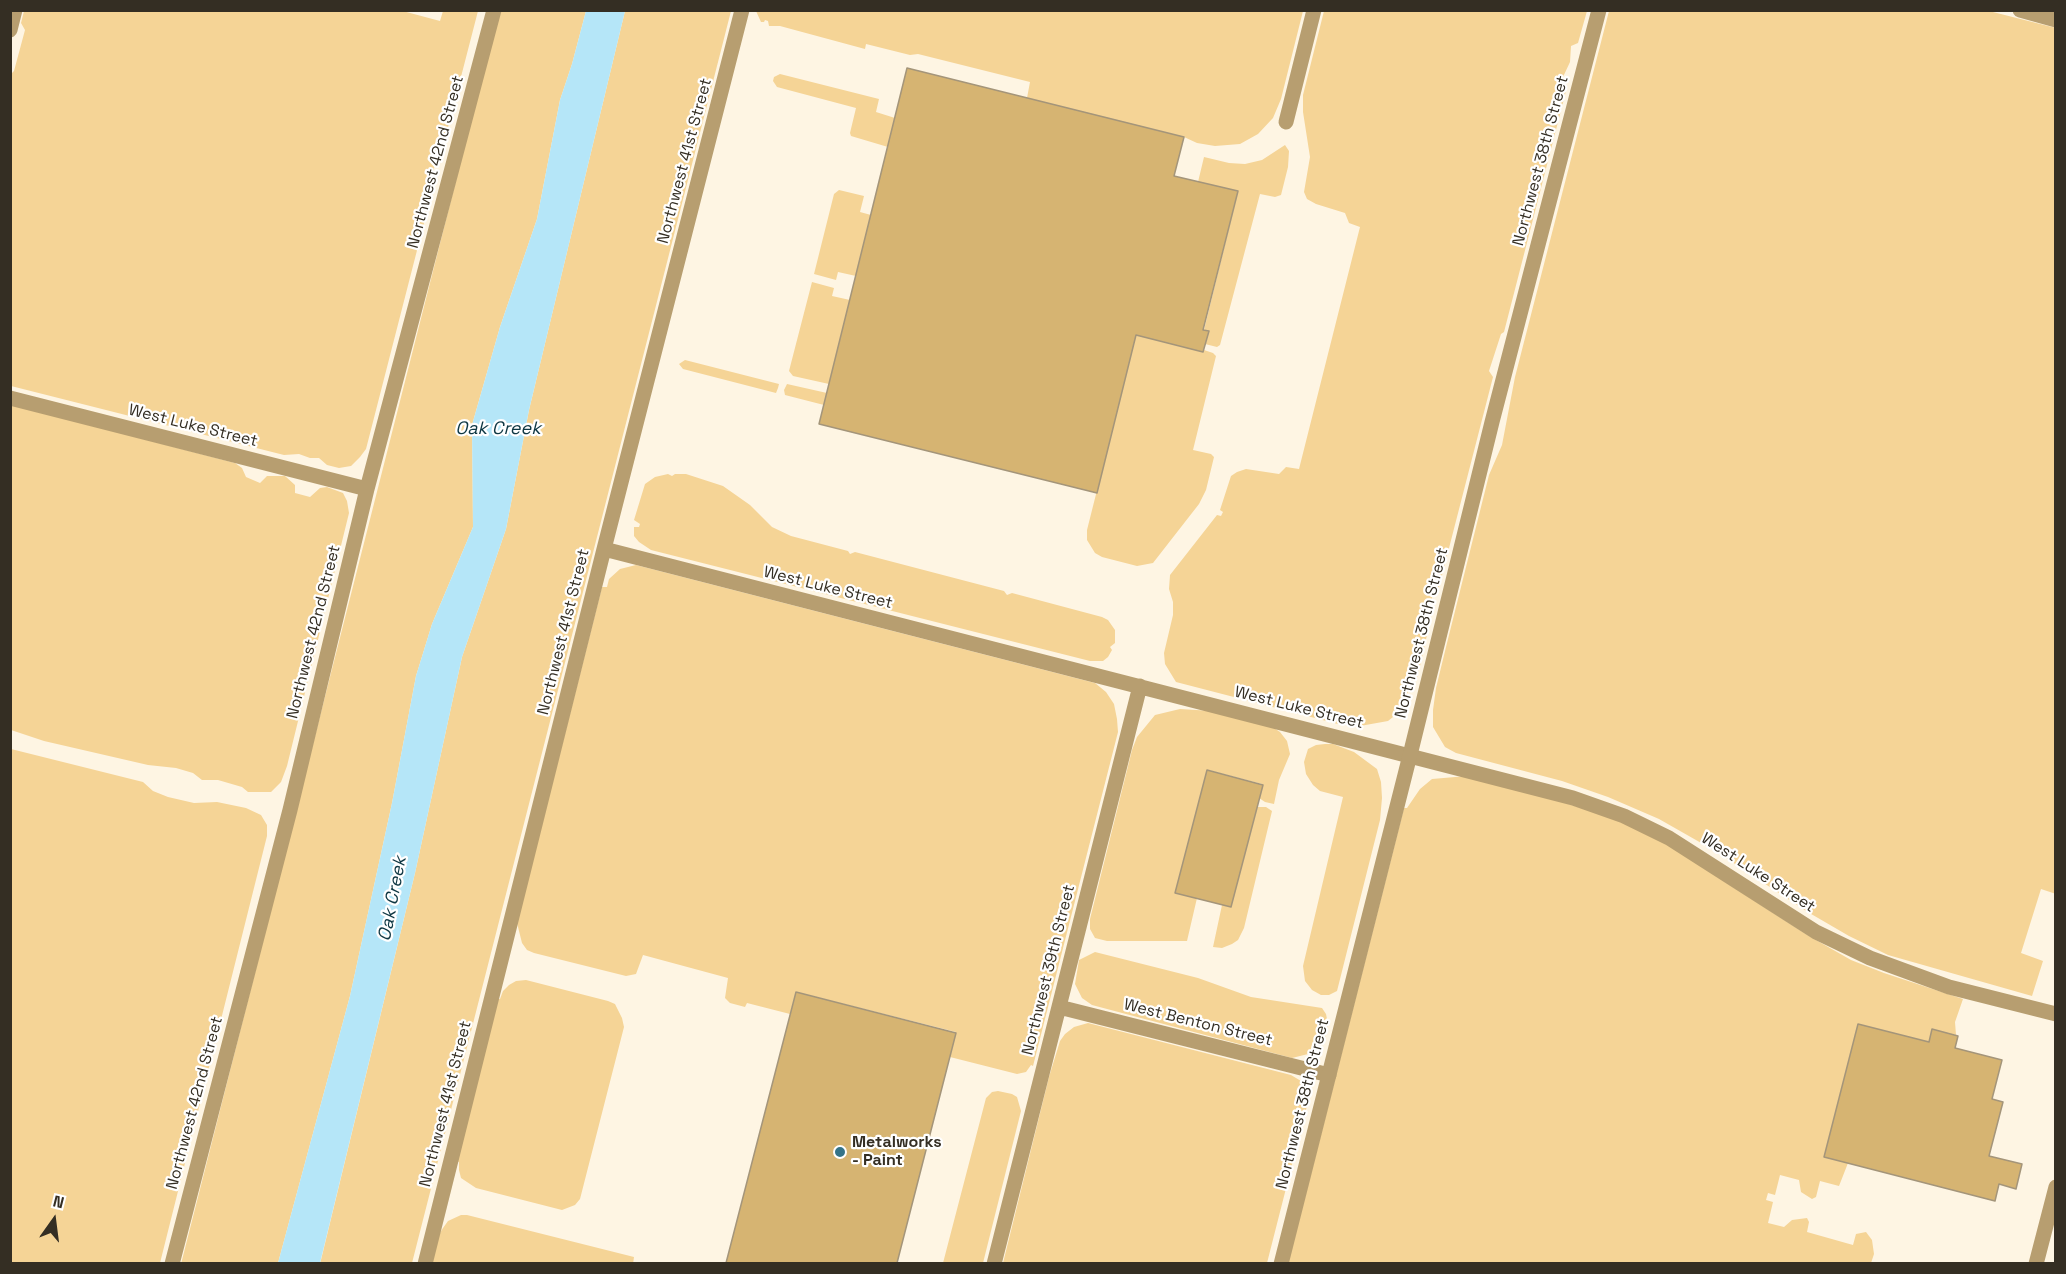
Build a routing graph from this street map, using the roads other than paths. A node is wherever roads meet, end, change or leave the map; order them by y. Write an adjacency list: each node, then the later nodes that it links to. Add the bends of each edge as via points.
1 (15, 10): 8 (street)
2 (494, 10): 11 (street, Northwest 42nd Street)
3 (742, 10): 12 (street, Northwest 41st Street)
4 (1314, 10): 9 (street)
5 (1599, 10): 14 (street, Northwest 38th Street)
6 (2020, 10): 7 (street)
7 (2055, 20)
8 (10, 30)
9 (1287, 122)
10 (10, 398): 11 (street, West Luke Street)
11 (367, 489): 19 (street, Northwest 42nd Street, via 290,810)
12 (604, 549): 13 (street, West Luke Street); 20 (street, Northwest 41st Street)
13 (1140, 686): 14 (street, West Luke Street); 15 (street, Northwest 39th Street)
14 (1410, 755): 16 (street, West Luke Street, via 1547,790 1624,816 1686,848 1816,932 1861,954 1932,981); 17 (street, Northwest 38th Street)
15 (1059, 1006): 17 (street, West Benton Street); 21 (street, Northwest 39th Street)
16 (2055, 1014)
17 (1329, 1075): 22 (street, Northwest 38th Street)
18 (2055, 1187): 23 (street)
19 (172, 1263)
20 (425, 1263)
21 (994, 1263)
22 (1281, 1263)
23 (2036, 1263)

